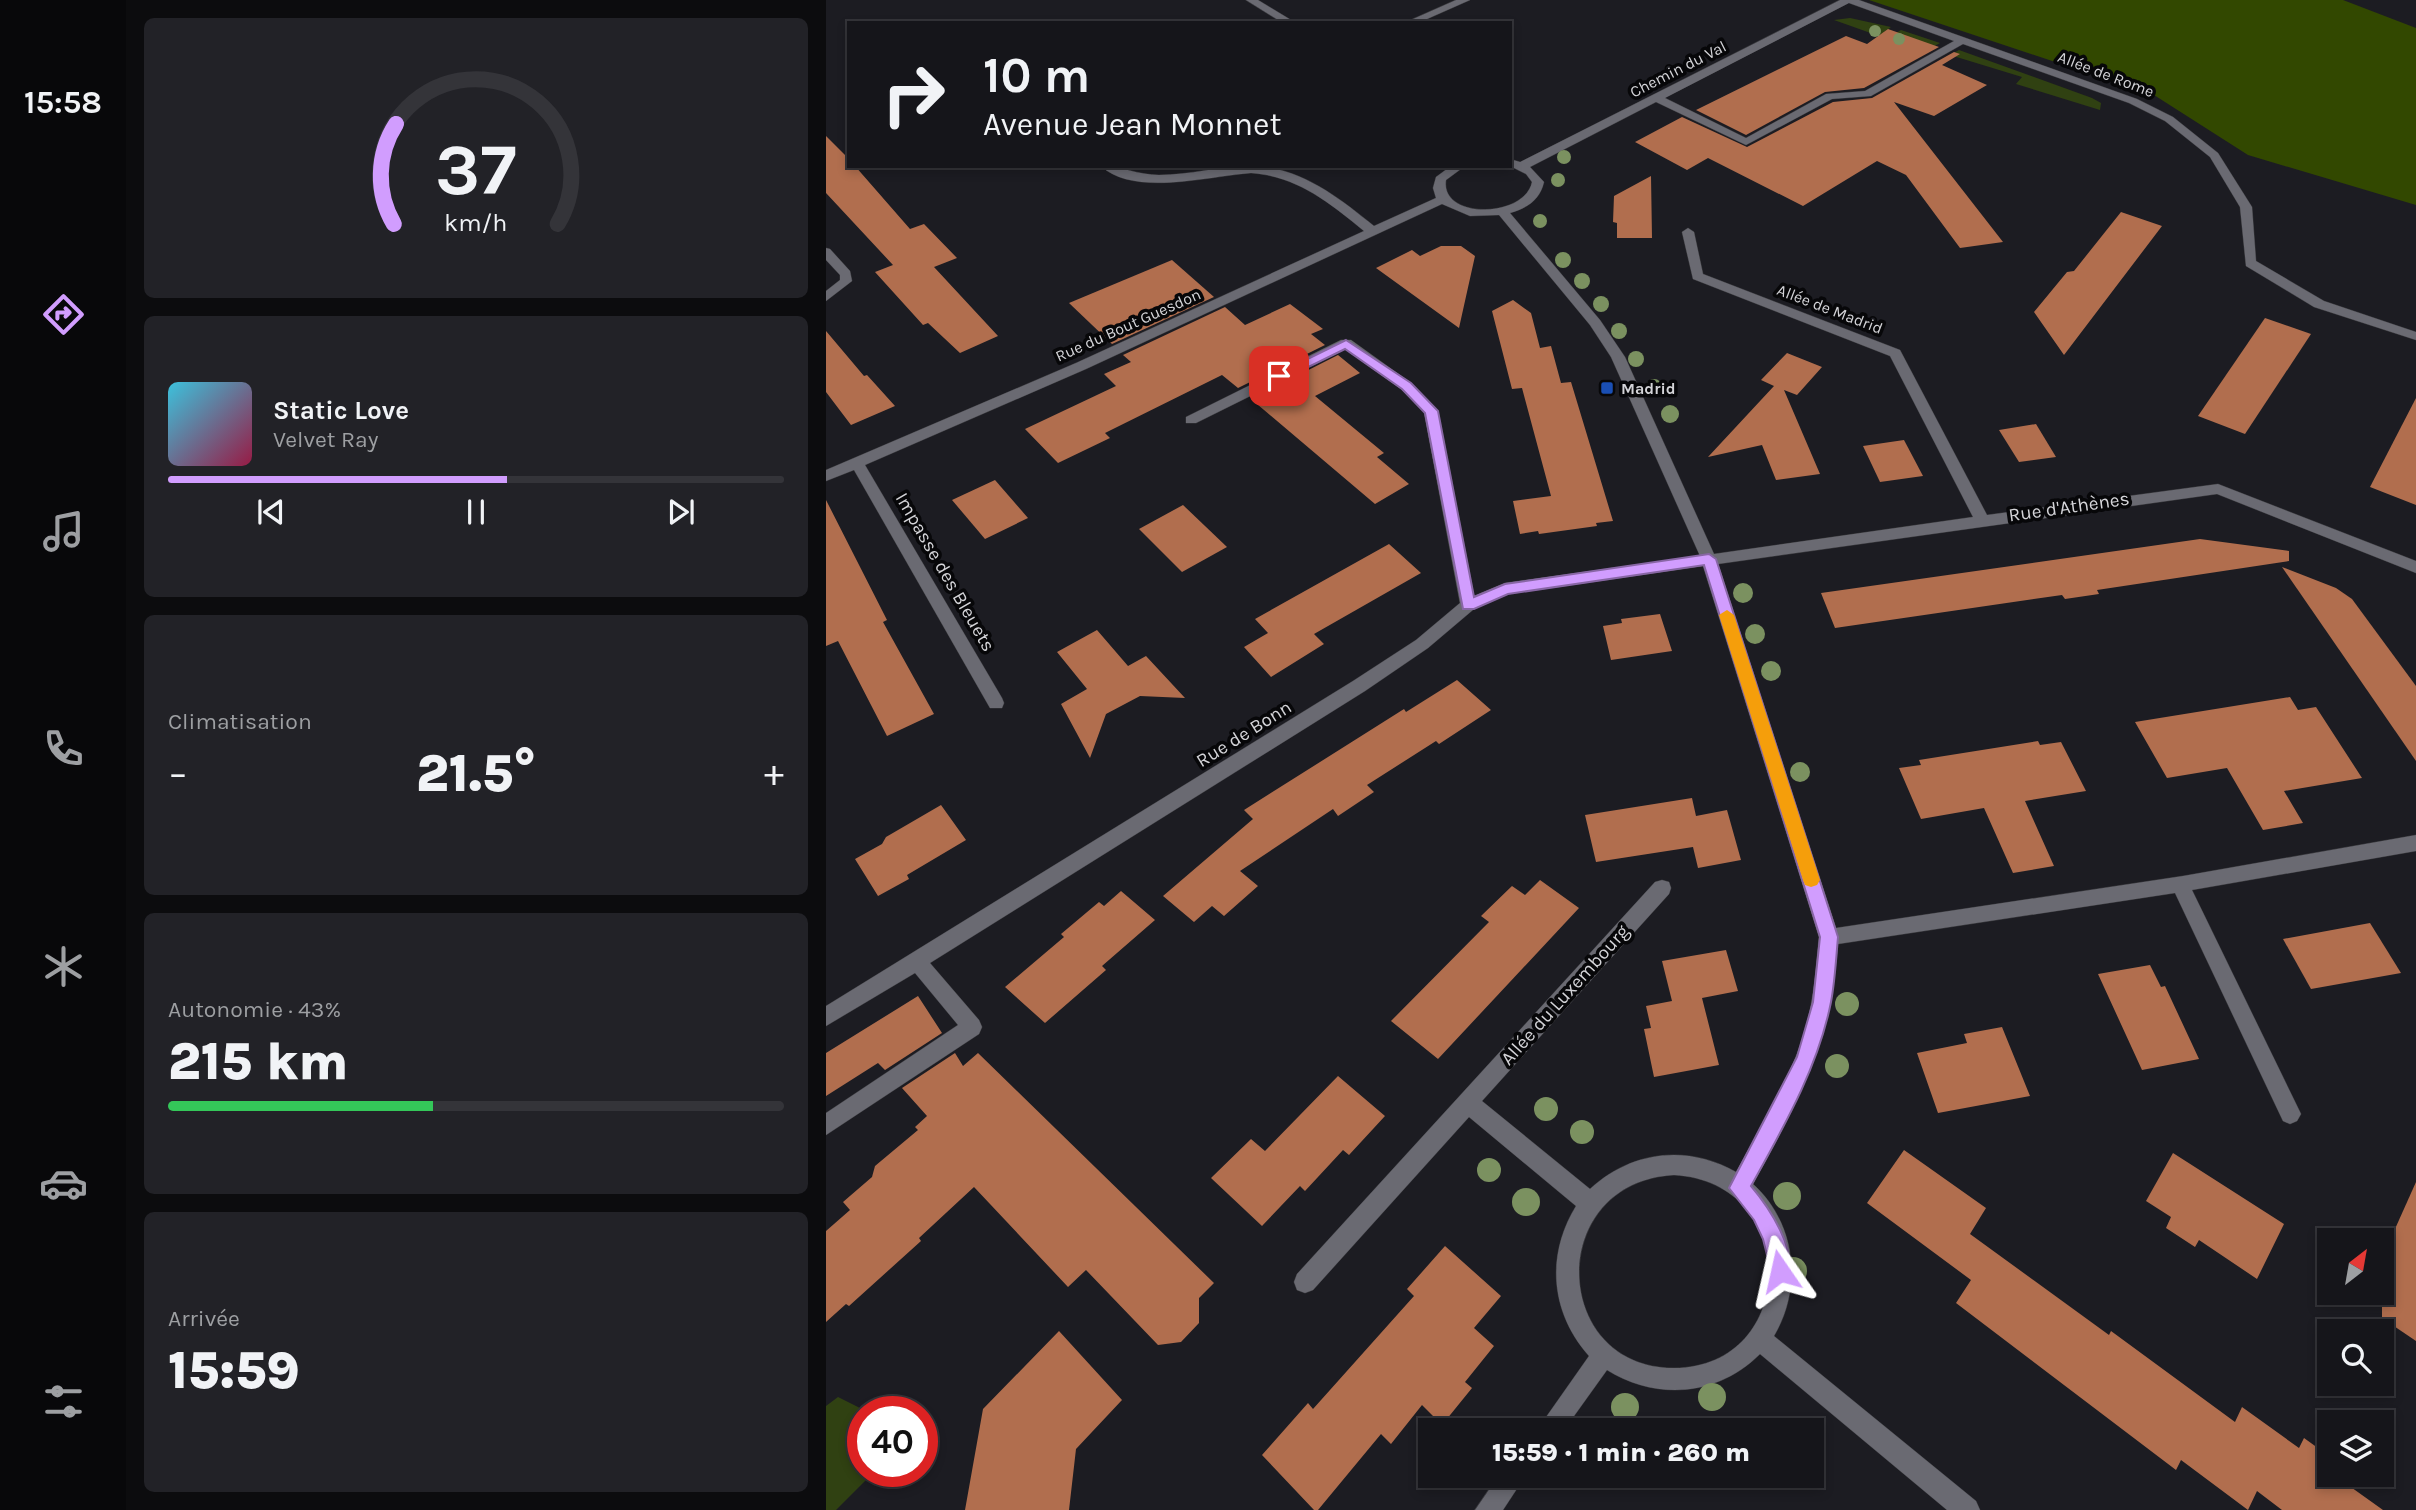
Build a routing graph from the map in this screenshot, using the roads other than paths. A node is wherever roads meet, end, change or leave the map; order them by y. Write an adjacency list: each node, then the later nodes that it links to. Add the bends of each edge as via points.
1 (1251, 0): 4 (street)
2 (1465, 0): 5 (street)
3 (1849, 0): 6 (street, Allée de Rome); 7 (street, Chemin du Val)
4 (1288, 21)
5 (1414, 21)
6 (1963, 40): 7 (street, via 1867,94 1830,96 1746,142); 17 (street, Allée de Rome, via 2133,101 2169,119 2214,155 2246,207 2250,263 2319,304)
7 (1657, 98): 8 (street, Chemin du Val)
8 (1516, 164): 12 (street, via 1532,172 1539,188 1522,206)
9 (1111, 168): 14 (street, via 1123,175 1152,179 1267,170 1293,177 1333,200)
10 (1456, 168): 11 (street, via 1440,179 1437,190)
11 (1441, 200): 12 (street, via 1461,211); 14 (street, Rue du Bout Guesdon)
12 (1504, 213): 22 (street, via 1618,357)
13 (1688, 232): 21 (street, Allée de Madrid, via 1698,276 1895,353)
14 (1374, 233): 19 (street, Rue du Bout Guesdon)
15 (826, 252): 16 (street, via 846,274 846,281)
16 (826, 298)
17 (2416, 337)
18 (1191, 420): 24 (street, via 1346,343 1406,386 1431,411)
19 (858, 463): 20 (street, Rue du Bout Guesdon); 25 (street, Impasse des Bleuets)
20 (826, 476)
21 (1982, 519): 22 (street, Rue d'Athènes); 23 (street, Rue d'Athènes, via 2218,489)
22 (1709, 559): 24 (street, Rue de Bonn, via 1505,589); 29 (street)
23 (2416, 567)
24 (1468, 605): 30 (street, Rue de Bonn, via 1422,644 1359,686)
25 (996, 703)
26 (2416, 843): 27 (street)
27 (2179, 885): 29 (street); 33 (street)
28 (1662, 888): 32 (street, Allée du Luxembourg)
29 (1829, 937): 35 (street, via 1822,1002 1805,1059)
30 (917, 961): 31 (street, Rue de Bonn); 34 (street, via 972,1027)
31 (826, 1017)
32 (1468, 1103): 36 (street); 37 (street, Allée du Luxembourg)
33 (2290, 1114)
34 (826, 1125)
35 (1739, 1188): 36 (street, via 1709,1170 1657,1163 1623,1174); 38 (street, via 1761,1213 1778,1253 1779,1294)
36 (1589, 1202): 39 (street, via 1571,1238 1567,1282 1576,1314)
37 (1305, 1282)
38 (1761, 1340): 39 (street, via 1721,1373 1690,1382 1662,1381); 43 (street)
39 (1605, 1354): 40 (street)
40 (1558, 1418)
41 (1504, 1488): 42 (street)
42 (1488, 1510)
43 (1967, 1510)

